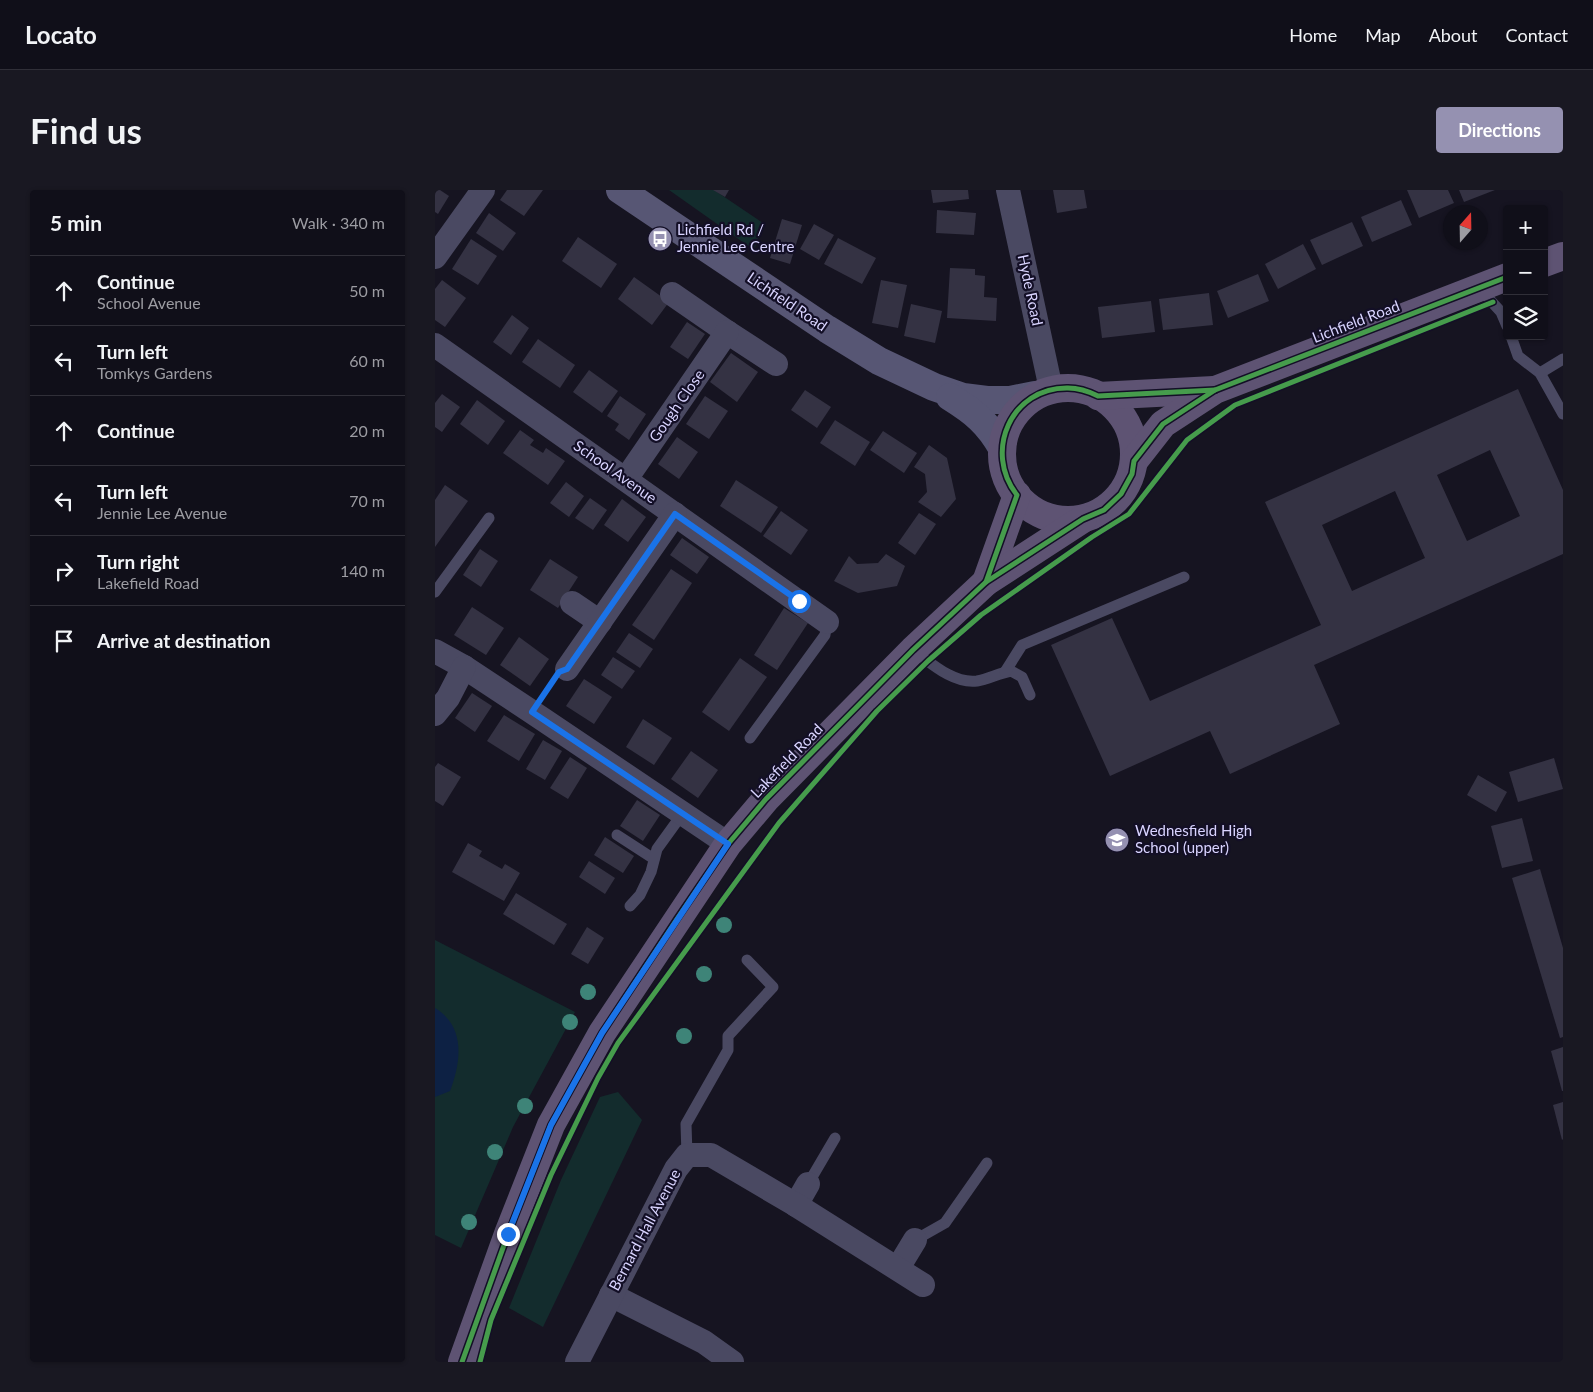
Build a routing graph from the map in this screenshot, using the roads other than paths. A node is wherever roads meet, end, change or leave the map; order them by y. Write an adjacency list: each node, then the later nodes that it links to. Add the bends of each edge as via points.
1 (483, 190): 4 (street)
2 (1008, 190): 19 (street, Hyde Road)
3 (627, 192): 17 (main road, Lichfield Road, via 879,361)
4 (435, 256)
5 (1563, 256): 6 (main road)
6 (1548, 262)
7 (1503, 279): 8 (main road, Lichfield Road)
8 (1479, 288): 10 (lane); 18 (main road, Lichfield Road)
9 (672, 294): 11 (street)
10 (1503, 317)
11 (727, 332): 15 (street); 24 (street, Gough Close)
12 (1512, 340): 16 (lane, via 1518,356)
13 (435, 345): 24 (street, School Avenue)
14 (1563, 359): 16 (lane)
15 (776, 364)
16 (1540, 373): 21 (lane)
17 (934, 387): 19 (main road, Lichfield Road, via 987,400 1010,400); 22 (main road, Lichfield Road, via 973,411 992,431)
18 (1215, 390): 20 (main road, Lichfield Road); 23 (main road, Lichfield Road, via 1163,424)
19 (1043, 392): 20 (main road, via 1069,388); 22 (main road, via 1011,418)
20 (1098, 396): 23 (main road, via 1116,409 1129,428)
21 (1563, 414)
22 (1001, 448): 25 (main road, via 1003,471)
23 (1134, 462): 28 (main road, via 1121,494 1104,510)
24 (626, 479): 26 (street, School Avenue)
25 (1017, 495): 28 (main road, via 1046,515 1064,520); 30 (main road, Lakefield Road)
26 (675, 514): 33 (street); 34 (street, School Avenue)
27 (489, 518): 31 (lane)
28 (1083, 519): 30 (main road, Lakefield Road)
29 (1184, 577): 39 (lane, via 1022,645)
30 (986, 582): 35 (main road, Lakefield Road)
31 (435, 592)
32 (572, 603): 33 (street)
33 (600, 622): 38 (street)
34 (827, 622): 42 (lane, School Avenue, via 825,635)
35 (913, 650): 39 (lane, via 957,678 976,681); 45 (main road, Lakefield Road, via 766,799)
36 (435, 651): 37 (street)
37 (464, 667): 41 (street, via 448,698); 43 (street)
38 (567, 669)
39 (1005, 672): 40 (lane, via 1011,671 1022,677)
40 (1030, 695)
41 (435, 714)
42 (750, 738)
43 (683, 813): 45 (street); 46 (lane, via 657,849)
44 (617, 835): 46 (lane)
45 (728, 844): 58 (main road, Lakefield Road, via 602,1033 551,1125)
46 (654, 859): 47 (lane, via 641,895)
47 (630, 906)
48 (747, 960): 50 (lane, via 773,986 728,1036 728,1050 686,1124)
49 (835, 1138): 52 (lane)
50 (687, 1155): 53 (street, Bernard Hall Avenue, via 711,1155); 57 (street, Bernard Hall Avenue, via 676,1169)
51 (987, 1163): 54 (lane, via 945,1223)
52 (808, 1184): 53 (street)
53 (796, 1205): 55 (street, Bernard Hall Avenue)
54 (915, 1240): 55 (street)
55 (898, 1268): 56 (street, Bernard Hall Avenue)
56 (923, 1284)
57 (611, 1295): 59 (street, Bernard Hall Avenue); 60 (street, via 704,1342)
58 (463, 1362)
59 (577, 1362)
60 (732, 1362)

